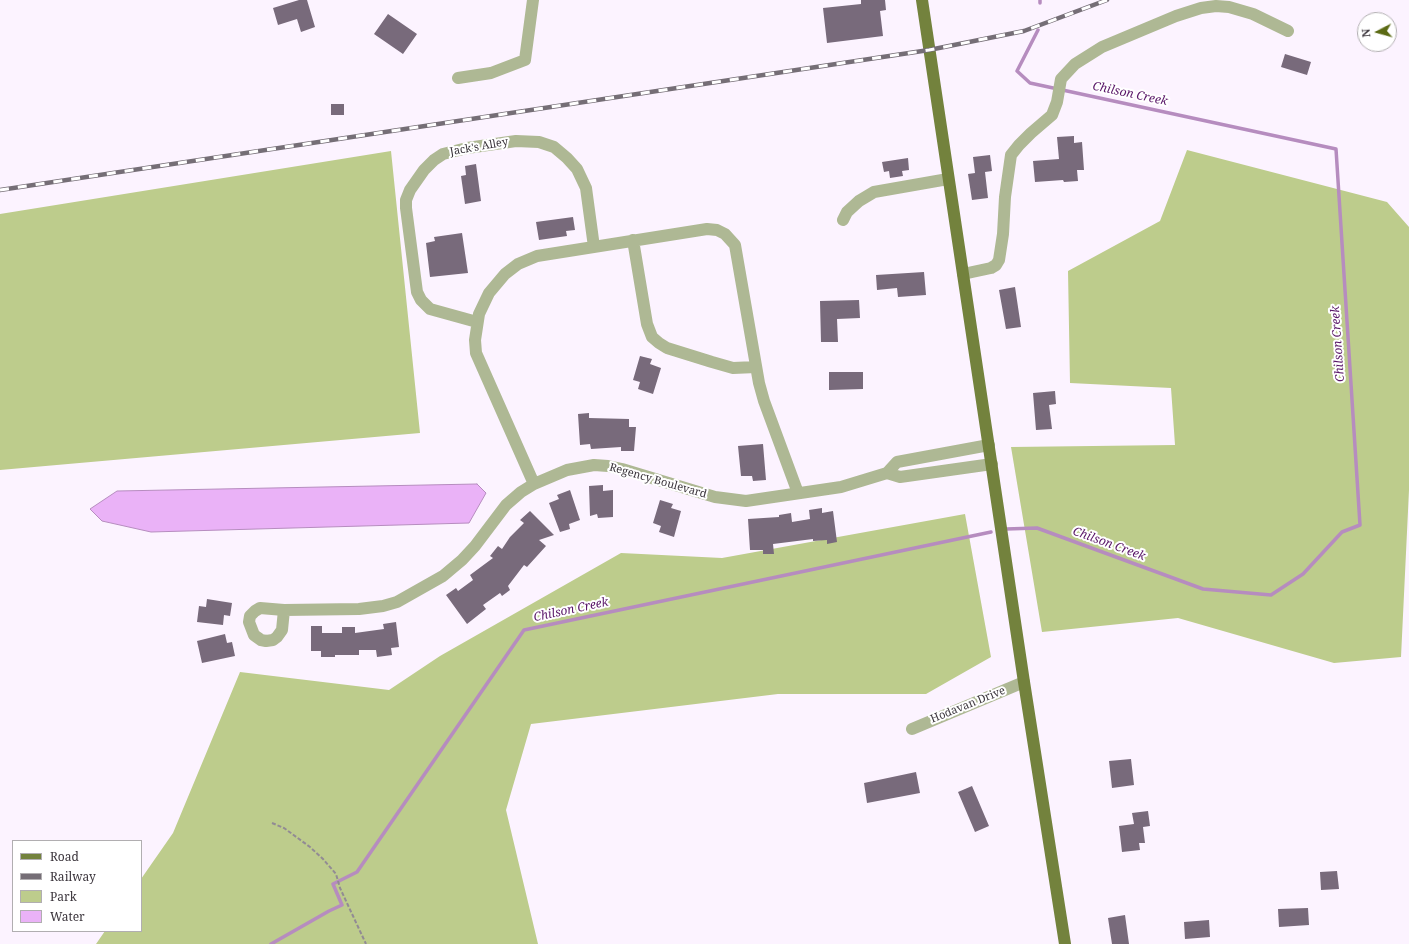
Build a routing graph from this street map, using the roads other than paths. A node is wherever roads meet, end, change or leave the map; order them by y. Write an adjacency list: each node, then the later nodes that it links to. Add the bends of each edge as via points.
1 (533, 0): 4 (street, via 525,60 491,73)
2 (922, 0): 5 (main road)
3 (1288, 31): 9 (street, via 1253,14 1230,7 1201,8 1102,47 1075,64 1061,79 1052,115 1011,155 999,260 992,268)
4 (458, 78)
5 (948, 179): 6 (street, via 874,192 859,201 847,212); 9 (main road)
6 (843, 220)
7 (633, 240): 8 (street); 11 (street, via 647,324 652,337 667,348 733,368); 11 (street, via 707,228 721,232 731,239 735,245)
8 (594, 247): 10 (street, via 537,256 518,264 505,274 490,293); 10 (street, Jack's Alley, via 586,188 577,169 554,147 539,142 516,141 443,154 424,170 406,200 417,292 430,309)
9 (963, 274): 12 (main road)
10 (477, 322): 15 (street, via 476,353)
11 (756, 367): 16 (street, via 764,401)
12 (989, 445): 13 (main road); 14 (street, Regency Boulevard, via 897,462)
13 (992, 464): 14 (street, Regency Boulevard, via 900,477); 18 (main road)
14 (887, 473): 16 (street, Regency Boulevard, via 847,485)
15 (534, 484): 16 (street, Regency Boulevard, via 567,470 594,465 622,469 715,498 746,501); 17 (street, Regency Boulevard, via 506,505 476,546 462,560 443,576 414,594 397,602 359,609)
16 (798, 493)
17 (284, 610)
18 (1024, 682): 19 (street, Hodavan Drive); 20 (main road)
19 (912, 729)
20 (1065, 944)

